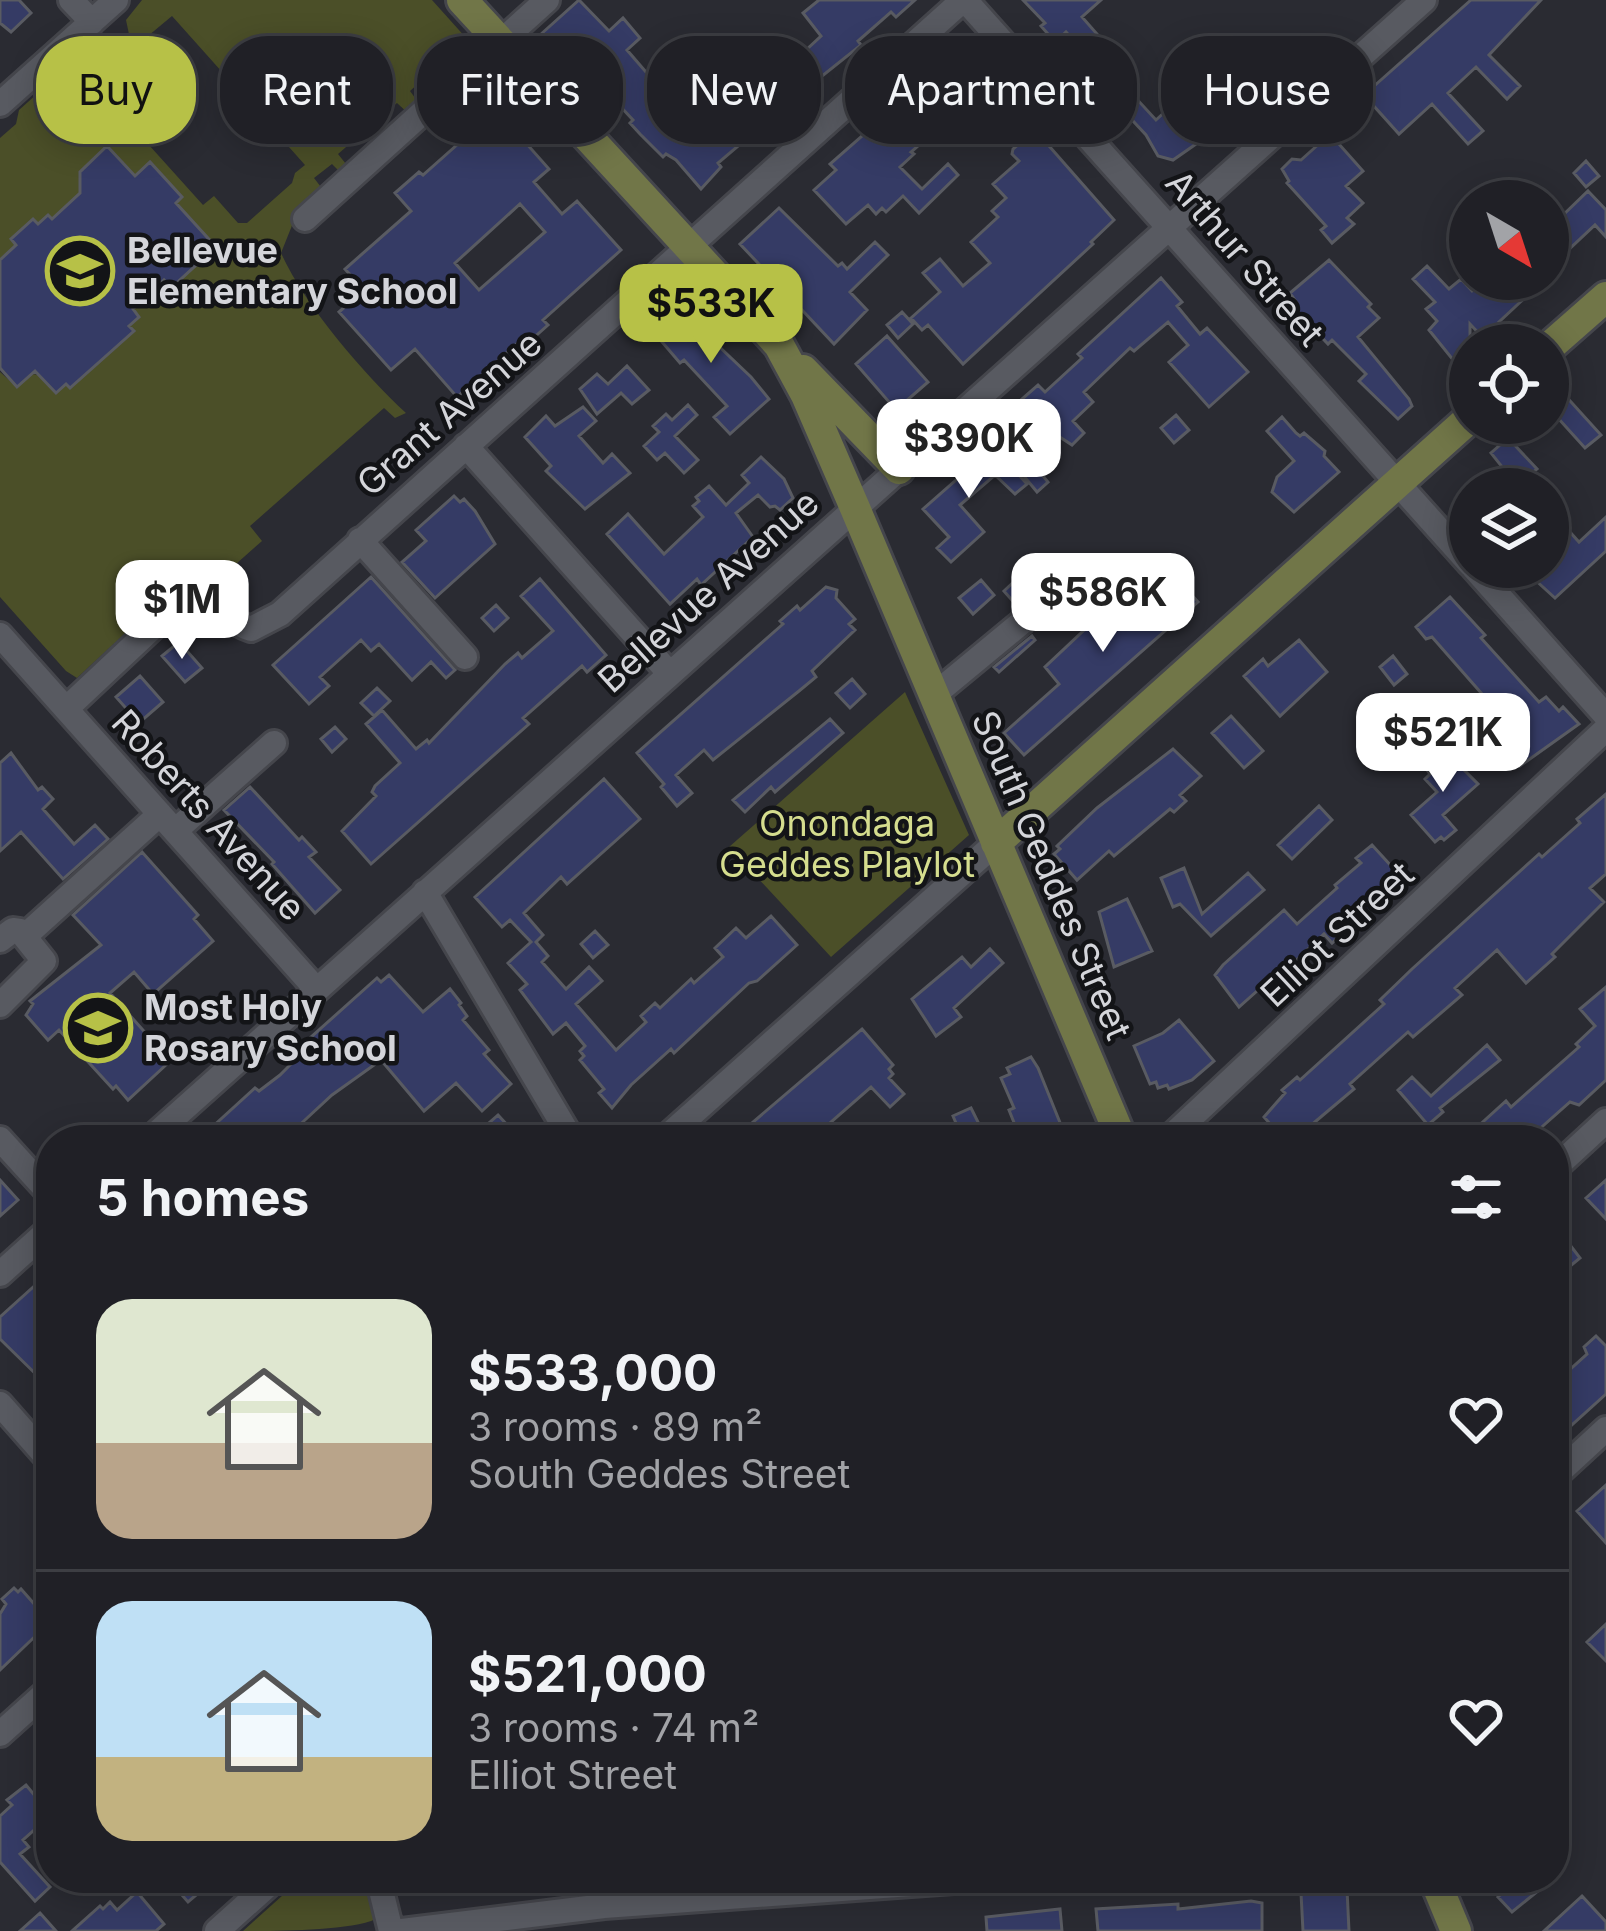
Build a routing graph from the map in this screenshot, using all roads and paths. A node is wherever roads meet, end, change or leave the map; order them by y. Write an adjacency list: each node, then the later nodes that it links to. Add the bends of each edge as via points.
1 (71, 0): 7 (street)
2 (116, 0): 7 (street)
3 (462, 0): 8 (main road, South Geddes Street)
4 (547, 0): 9 (street)
5 (964, 0): 14 (street, Arthur Street); 15 (street, Grant Avenue)
6 (1415, 3): 14 (street, Bellevue Avenue)
7 (92, 22): 10 (street)
8 (494, 36)
9 (508, 36)
10 (0, 104)
11 (417, 118): 13 (street)
12 (593, 144): 15 (main road, South Geddes Street)
13 (305, 219)
14 (1171, 227): 21 (street, Bellevue Avenue); 22 (street, Arthur Street)
15 (690, 249): 18 (main road, South Geddes Street); 20 (street, Grant Avenue)
16 (1606, 298): 17 (main road)
17 (1569, 330)
18 (779, 345): 21 (main road); 23 (main road, South Geddes Street)
19 (1449, 436): 22 (main road)
20 (466, 446): 24 (street, Grant Avenue); 30 (street)
21 (899, 469): 23 (street, Bellevue Avenue)
22 (1397, 482): 25 (street, Arthur Street); 37 (main road)
23 (855, 508): 30 (street, Bellevue Avenue); 31 (main road, South Geddes Street)
24 (360, 540): 29 (street); 32 (street, Grant Avenue, via 280,614 251,628 208,603 182,600)
25 (1449, 540)
26 (1492, 588): 33 (street, Arthur Street)
27 (1021, 623): 31 (street)
28 (4, 648): 32 (street, Roberts Avenue)
29 (465, 657)
30 (670, 674): 38 (street, Bellevue Avenue)
31 (934, 695): 37 (main road, South Geddes Street)
32 (66, 709): 36 (street, Roberts Avenue)
33 (1606, 716)
34 (1606, 729): 47 (street, Elliot Street)
35 (274, 743): 36 (street)
36 (168, 823): 39 (street); 40 (street, Roberts Avenue)
37 (996, 843): 45 (street); 46 (main road, South Geddes Street)
38 (425, 892): 40 (street, Bellevue Avenue); 44 (street)
39 (12, 939): 41 (street, via 44,961)
40 (316, 989): 43 (street, Bellevue Avenue)
41 (0, 1005)
42 (1606, 1121): 49 (street)
43 (166, 1125)
44 (563, 1125)
45 (680, 1125)
46 (1116, 1125)
47 (1183, 1125)
48 (0, 1139): 50 (street)
49 (1569, 1155)
50 (36, 1179)
51 (36, 1242): 52 (street)
52 (0, 1274)
53 (0, 1404): 55 (street)
54 (1606, 1429): 56 (street)
55 (36, 1445)
56 (1569, 1463)
57 (36, 1701): 58 (street)
58 (0, 1733)
59 (259, 1893): 63 (street)
60 (382, 1893): 64 (street)
61 (786, 1893): 65 (street)
62 (1440, 1893): 66 (main road)
63 (217, 1931)
64 (391, 1931)
65 (402, 1931)
66 (1456, 1931)

